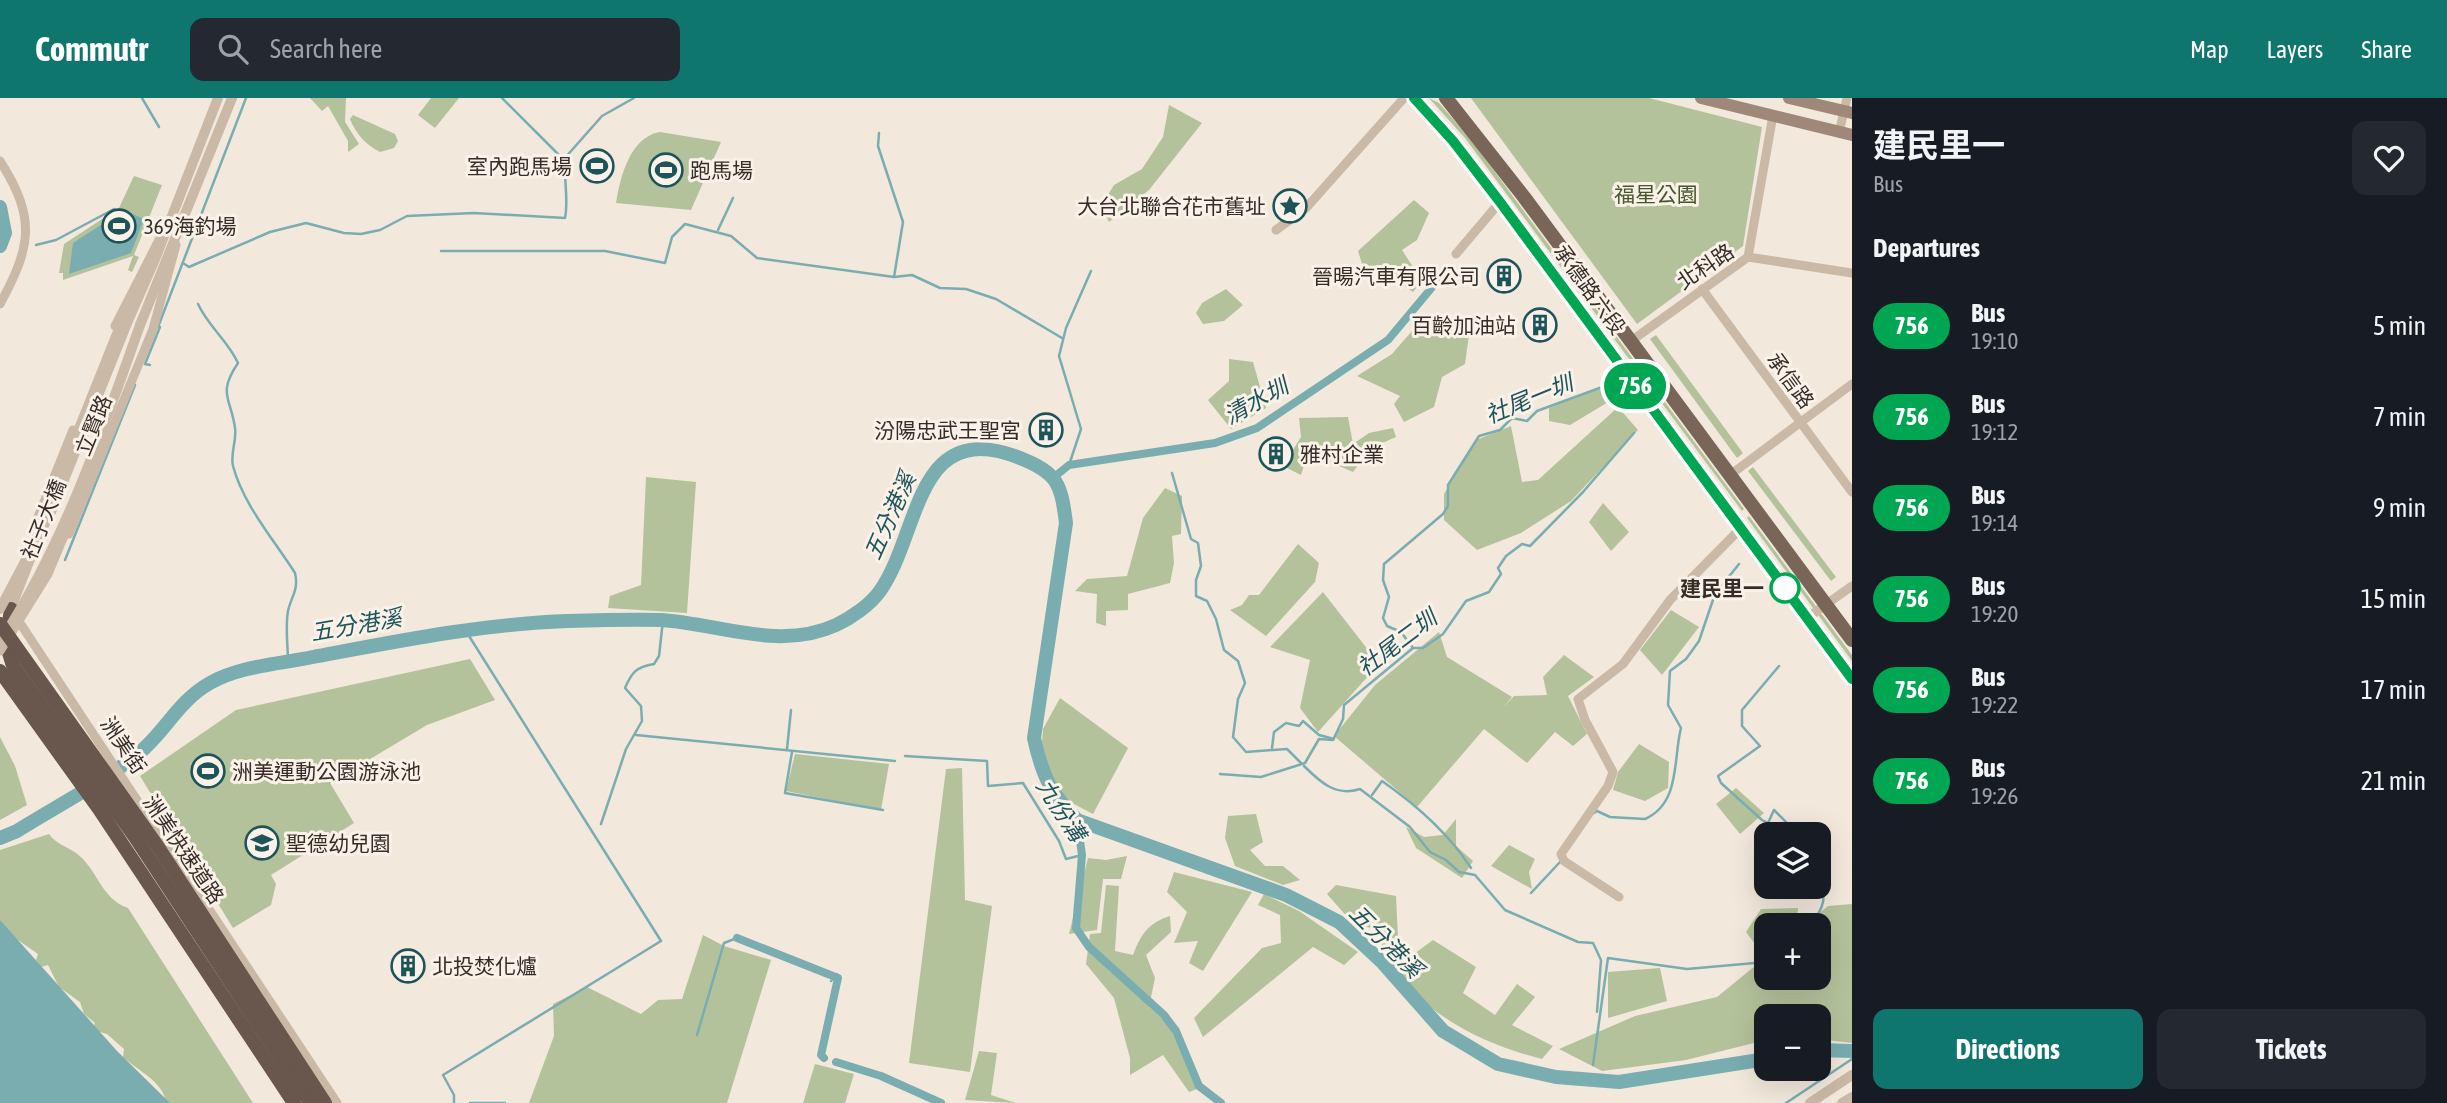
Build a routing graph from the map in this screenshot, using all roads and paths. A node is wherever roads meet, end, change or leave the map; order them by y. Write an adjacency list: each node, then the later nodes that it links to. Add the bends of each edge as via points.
1 (218, 98): 13 (street, 立賢路)
2 (232, 98): 14 (street, 立賢路)
3 (1404, 98): 18 (street, via 1306,208)
4 (1414, 98): 16 (main road, 承德路六段)
5 (1446, 98): 9 (main road, 承德路六段)
6 (1701, 98): 11 (main road)
7 (1789, 98): 10 (main road)
8 (1847, 98): 10 (street)
9 (1457, 104): 27 (main road, 承德路六段)
10 (1848, 112): 12 (street)
11 (1773, 115): 12 (main road); 21 (street)
12 (1845, 134)
13 (198, 146): 14 (street); 17 (street, 立賢路)
14 (211, 151): 19 (street, 立賢路)
15 (0, 161): 24 (street, via 20,197 26,223 19,273)
16 (1500, 202): 20 (street); 33 (main road, 承德路六段)
17 (166, 228): 25 (street, 立賢路); 34 (street, 立賢路, via 119,317 36,522)
18 (1276, 230)
19 (177, 234): 26 (street, 立賢路); 35 (street, 立賢路, via 153,329 67,540)
20 (1456, 254)
21 (1748, 257): 22 (street, 北科路); 23 (street, 北科路)
22 (1852, 273)
23 (1702, 289): 27 (street, 北科路); 30 (street, 承信路)
24 (0, 304)
25 (125, 321): 37 (street, bridge, via 46,510); 39 (street, 社子大橋, bridge)
26 (140, 325): 28 (street, 社子大橋, bridge)
27 (1632, 341): 31 (main road, 承德路六段)
28 (120, 380): 43 (street, 社子大橋, bridge, via 43,571); 44 (street, bridge, via 104,435 56,556 31,606)
29 (1852, 384): 30 (street)
30 (1800, 423): 31 (street); 32 (street, 承信路)
31 (1731, 475): 38 (main road, 承德路六段)
32 (1852, 492)
33 (1740, 528): 40 (main road, 承德路六段); 47 (street, via 1671,600 1623,664 1578,699 1613,772 1561,854 1564,861)
34 (33, 552): 35 (street); 39 (street, 立賢路)
35 (52, 564): 39 (street, 立賢路)
36 (1852, 586): 38 (street)
37 (0, 596): 39 (street, 洲美街)
38 (1826, 605): 40 (street); 42 (main road, 承德路六段)
39 (10, 613): 51 (highway, via 16,662 27,686 135,837); 53 (street, 洲美街, via 108,753)
40 (1807, 618): 46 (main road, 承德路六段)
41 (0, 624): 52 (highway, 洲美快速道路, bridge, via 156,844)
42 (1852, 640)
43 (0, 642)
44 (0, 651)
45 (0, 671): 50 (highway, via 107,820)
46 (1852, 679)
47 (1619, 897)
48 (1852, 1075): 54 (street)
49 (1852, 1097): 55 (street)
50 (294, 1103)
51 (310, 1103)
52 (325, 1103)
53 (337, 1103)
54 (1810, 1103)
55 (1842, 1103)

